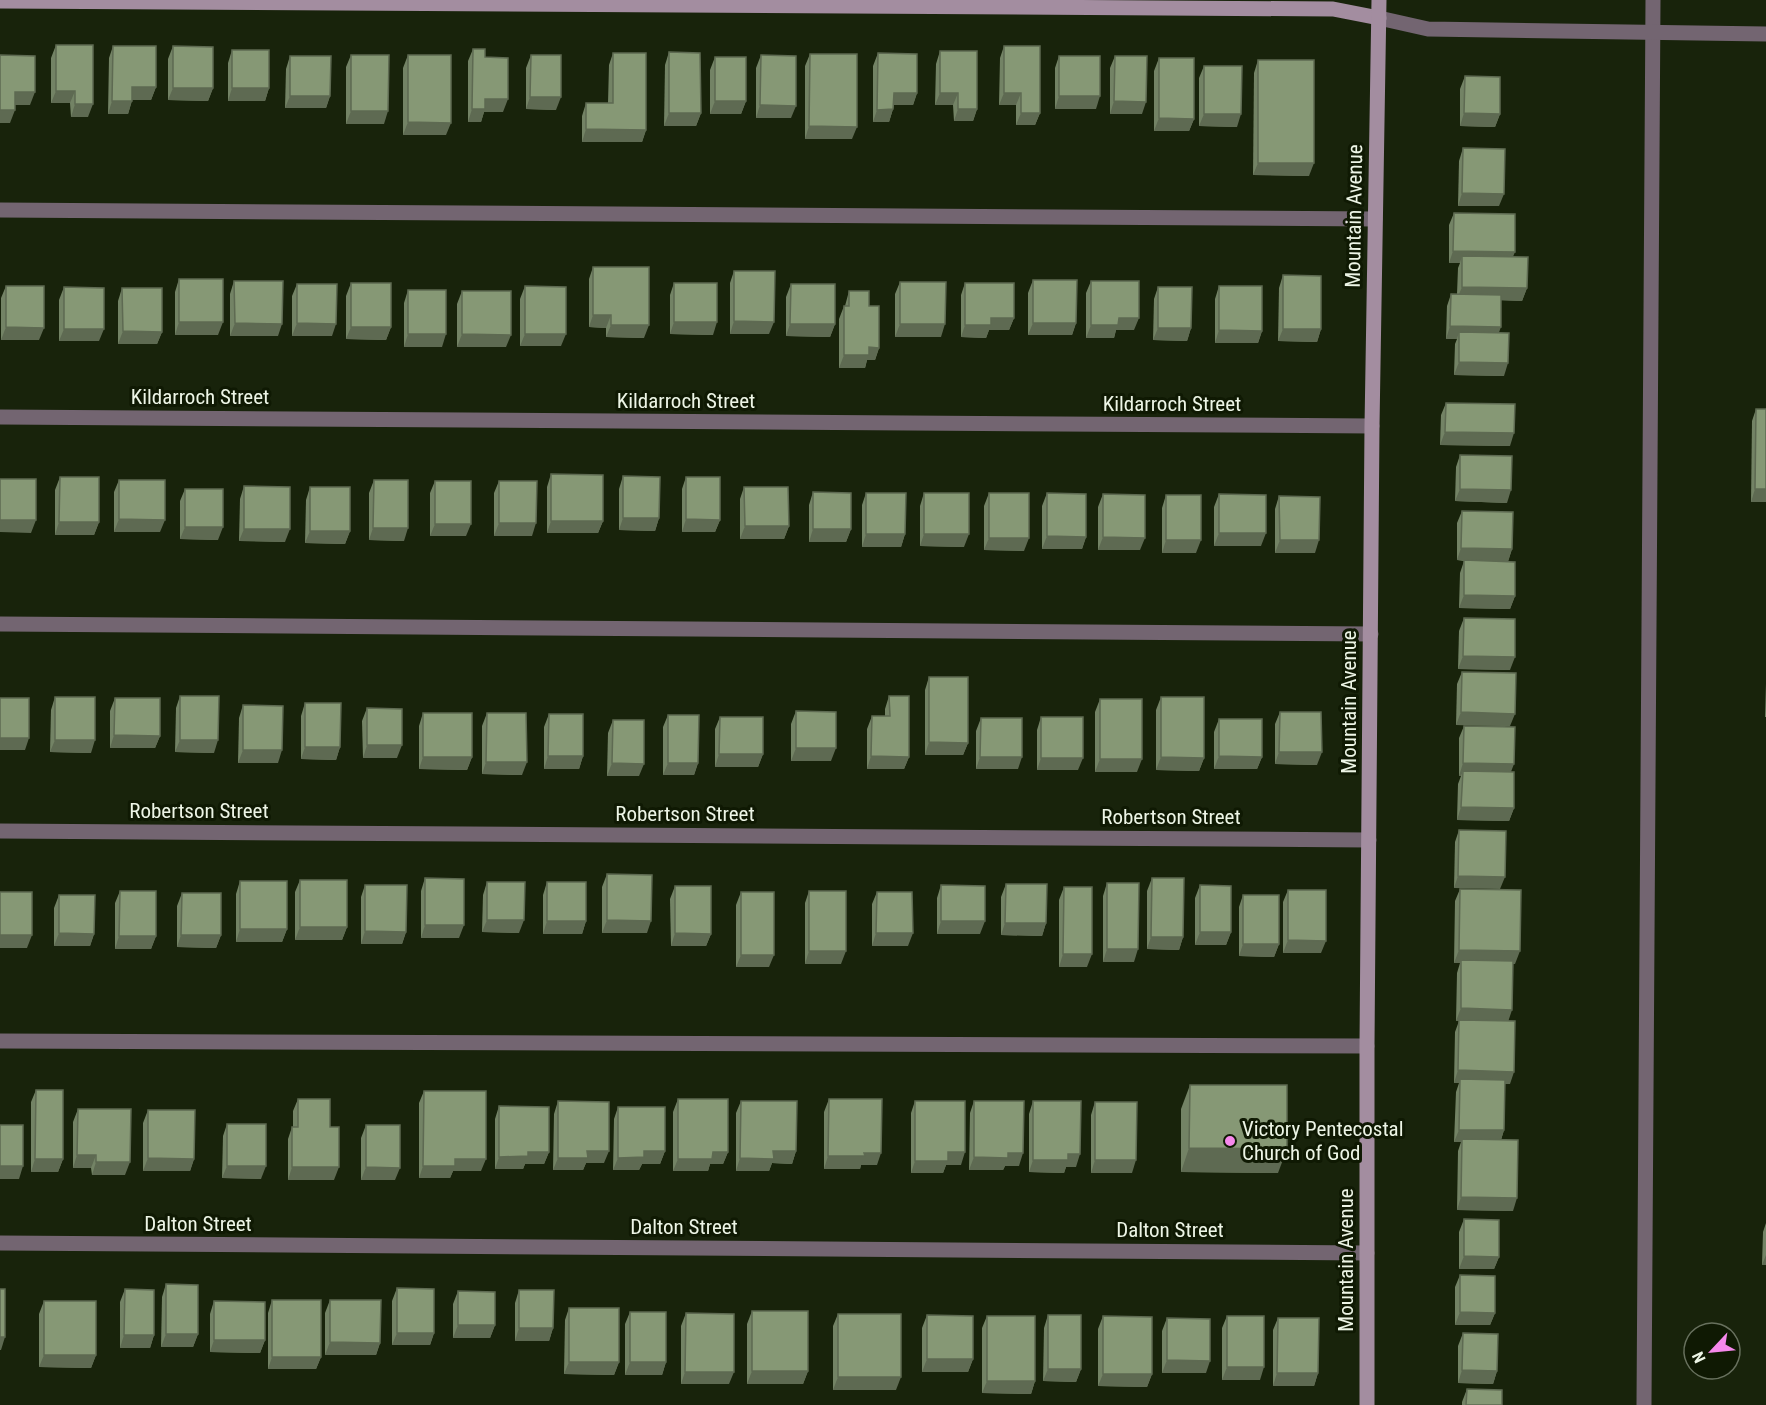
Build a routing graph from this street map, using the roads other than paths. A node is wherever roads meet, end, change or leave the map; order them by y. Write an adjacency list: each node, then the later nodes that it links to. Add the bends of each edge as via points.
1 (1379, 0): 4 (main road, Mountain Avenue)
2 (1653, 0): 5 (street)
3 (0, 1): 4 (main road, via 1333,9)
4 (1379, 18): 5 (street, via 1428,29); 8 (main road, Mountain Avenue)
5 (1653, 33): 6 (street); 20 (street)
6 (1766, 34)
7 (0, 210): 8 (street)
8 (1376, 219): 10 (main road, Mountain Avenue)
9 (0, 417): 10 (street, Kildarroch Street)
10 (1372, 426): 12 (main road, Mountain Avenue)
11 (0, 624): 12 (street)
12 (1371, 634): 14 (main road, Mountain Avenue)
13 (0, 831): 14 (street, Robertson Street)
14 (1369, 840): 16 (main road, Mountain Avenue)
15 (0, 1041): 16 (street)
16 (1367, 1046): 18 (main road, Mountain Avenue)
17 (0, 1243): 18 (street, Dalton Street)
18 (1367, 1253): 19 (main road, Mountain Avenue)
19 (1367, 1405)
20 (1644, 1405)

